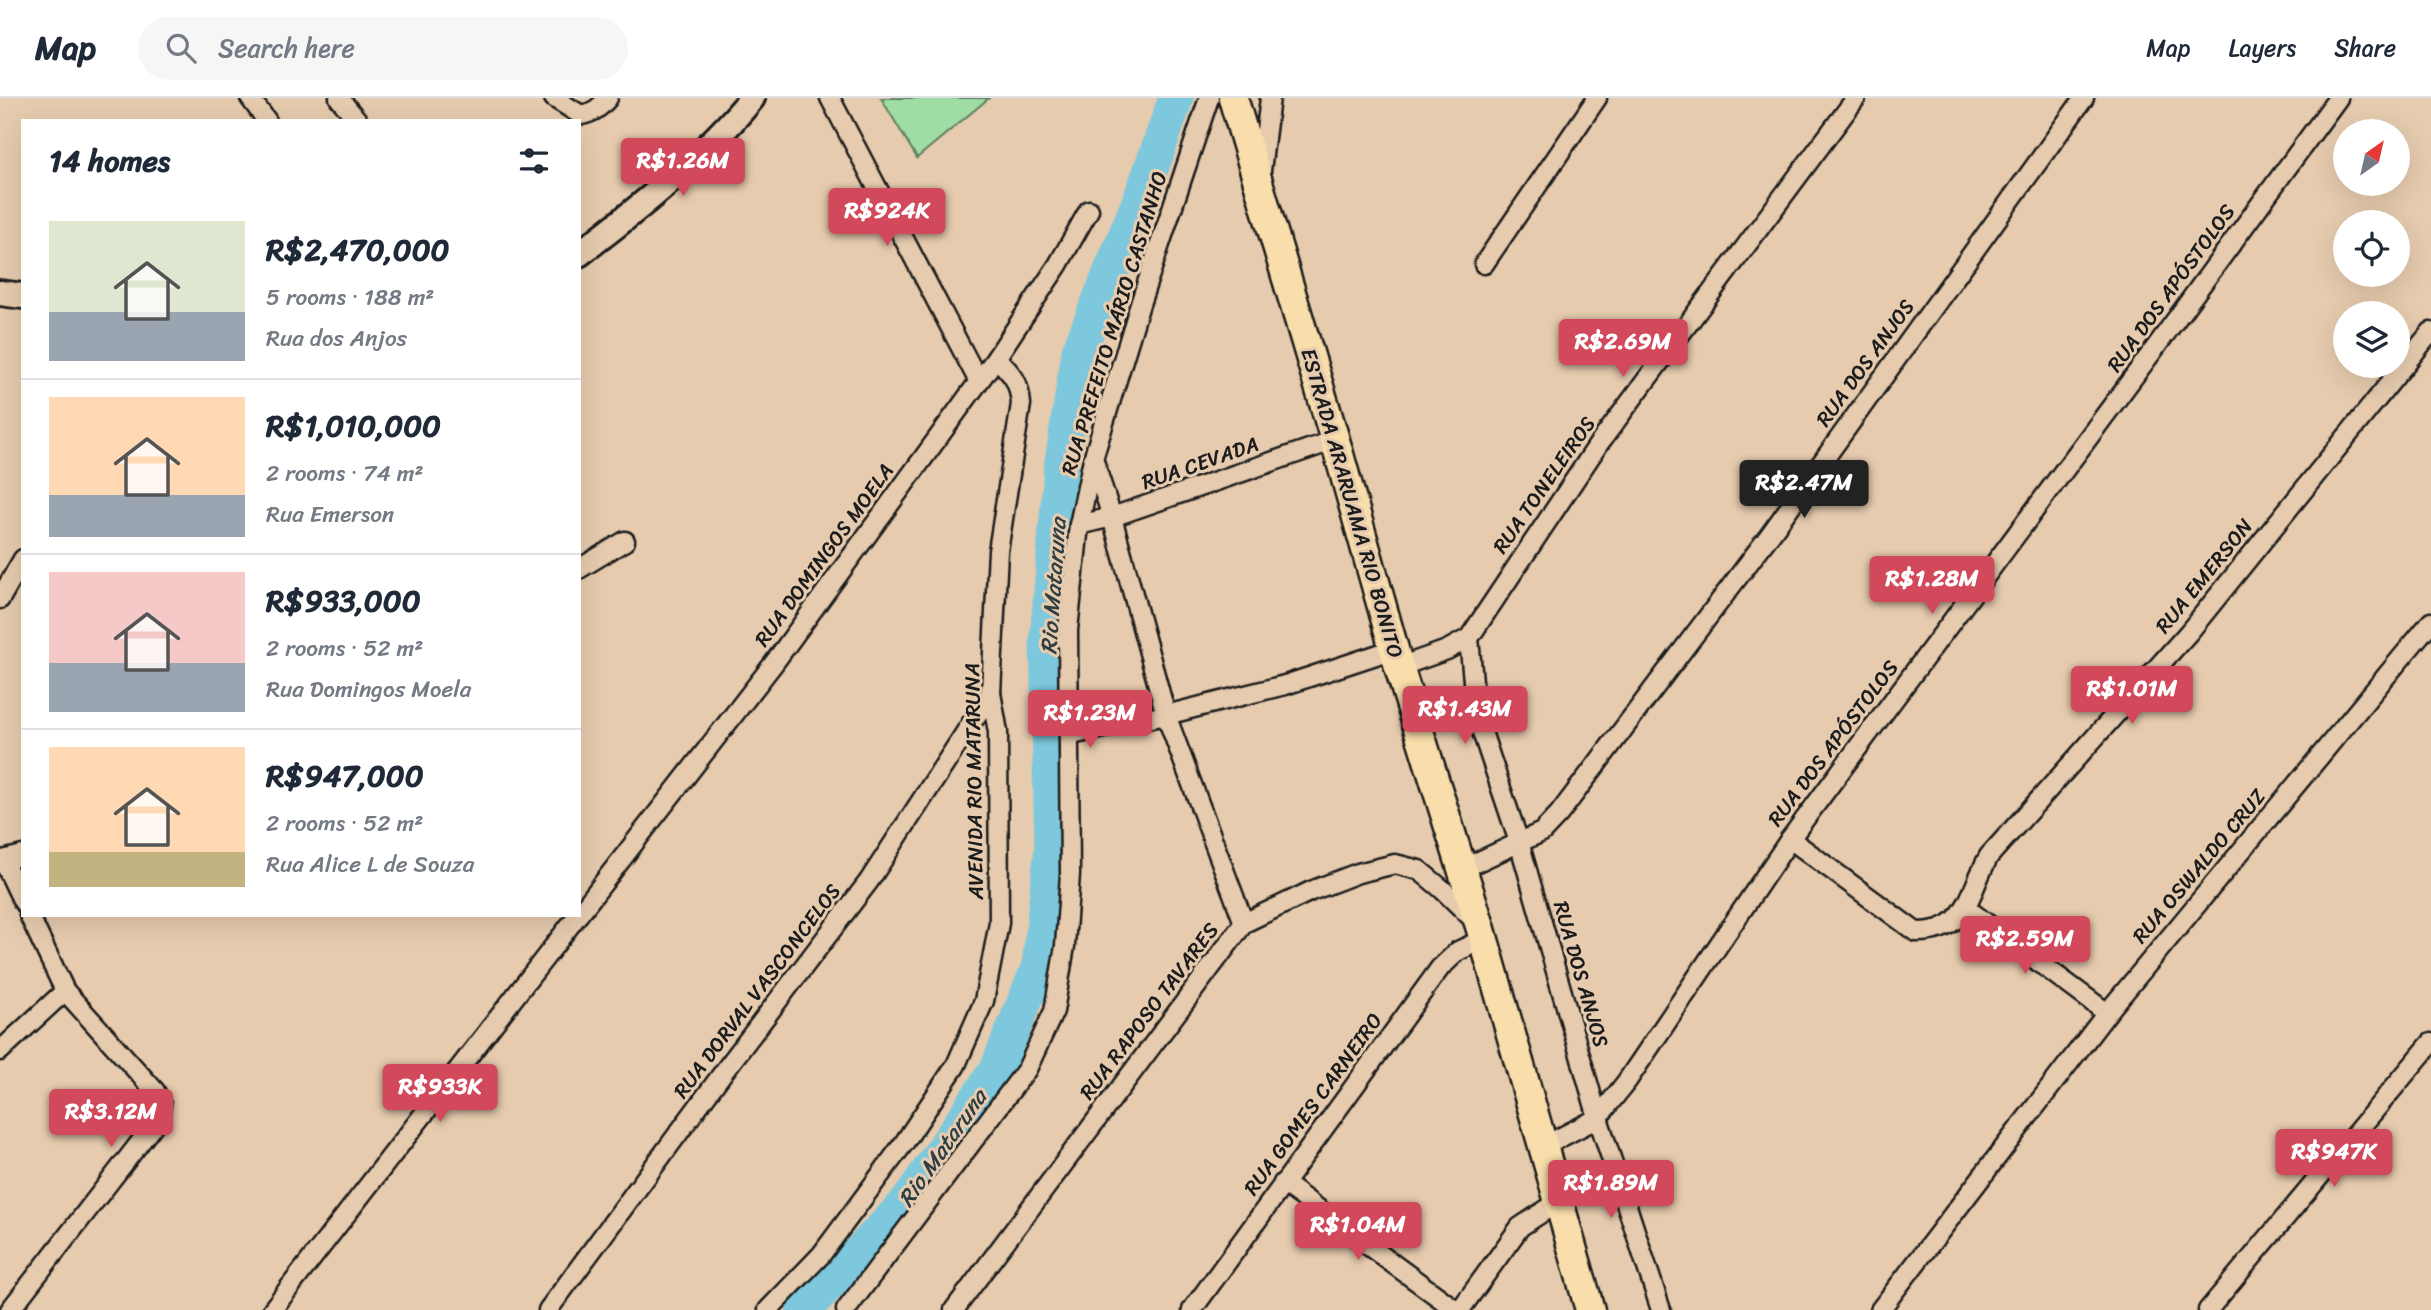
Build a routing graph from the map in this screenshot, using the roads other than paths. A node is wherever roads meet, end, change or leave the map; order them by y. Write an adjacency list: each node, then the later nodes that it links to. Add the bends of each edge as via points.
1 (250, 98): 14 (street)
2 (338, 98): 15 (street)
3 (554, 98): 4 (street, via 581,115)
4 (608, 98)
5 (830, 98): 24 (street)
6 (1209, 98): 26 (street, RUA PREFEITO MÁRIO CASTANHO)
7 (1270, 98): 16 (street)
8 (1597, 98): 19 (street)
9 (1856, 98): 34 (street, RUA TONELEIROS, via 1598,445)
10 (2084, 98): 40 (street, RUA DOS ANJOS, via 1769,536 1559,814 1542,832)
11 (2338, 98): 39 (street, RUA DOS APÓSTOLOS)
12 (747, 100): 18 (street, via 727,126 659,189)
13 (1236, 108): 16 (main road, ESTRADA ARARUAMA RIO BONITO)
14 (266, 119)
15 (356, 119)
16 (1260, 188): 25 (main road, ESTRADA ARARUAMA RIO BONITO)
17 (1089, 210): 23 (street, RUA DOMINGOS MOELA)
18 (581, 252)
19 (1484, 264)
20 (0, 293): 21 (street)
21 (21, 296)
22 (2431, 332): 45 (street, RUA EMERSON, via 2189,632 1989,856)
23 (996, 358): 24 (street, RUA DOMINGOS MOELA); 36 (street, AVENIDA RIO MATARUNA, via 1013,375 1021,404 998,551)
24 (978, 380): 46 (street, RUA DOMINGOS MOELA, via 774,663)
25 (1335, 440): 27 (street, RUA CEVADA); 35 (main road, ESTRADA ARARUAMA RIO BONITO)
26 (1093, 459): 27 (street); 28 (street, RUA PREFEITO MÁRIO CASTANHO)
27 (1112, 517): 28 (street, RUA CEVADA); 37 (street)
28 (1079, 525): 38 (street, RUA PREFEITO MÁRIO CASTANHO, via 1068,630)
29 (625, 541): 31 (street)
30 (21, 562): 32 (street)
31 (581, 568)
32 (0, 598)
33 (2431, 622): 52 (street, RUA OSWALDO CRUZ)
34 (1469, 638): 35 (street, via 1447,650); 40 (street, via 1476,714)
35 (1396, 658): 37 (street); 43 (main road, ESTRADA ARARUAMA RIO BONITO)
36 (991, 693): 61 (street, RUA DORVAL VASCONCELOS, via 869,881); 62 (street, AVENIDA RIO MATARUNA, via 1000,777 999,923 984,1001 956,1065 904,1143 821,1255)
37 (1166, 715): 38 (street); 49 (street)
38 (1071, 735): 63 (street, RUA PREFEITO MÁRIO CASTANHO, via 1069,886 1054,1011 1027,1069)
39 (1790, 839): 45 (street, RUA EMERSON, via 1916,932 1935,933); 55 (street, RUA DOS APÓSTOLOS)
40 (1520, 842): 43 (street, RUA DOS ANJOS); 55 (street, RUA DOS ANJOS)
41 (21, 855): 42 (street)
42 (2, 858): 44 (street)
43 (1462, 869): 50 (main road, ESTRADA ARARUAMA RIO BONITO)
44 (21, 898)
45 (1966, 908): 52 (street)
46 (581, 911)
47 (30, 917): 51 (street)
48 (577, 917): 60 (street, RUA DOMINGOS MOELA)
49 (1244, 923): 50 (street, RUA RAPOSO TAVARES, via 1311,891 1395,864 1419,870); 64 (street, RUA RAPOSO TAVARES)
50 (1482, 932): 56 (main road, ESTRADA ARARUAMA RIO BONITO); 57 (street, RUA GOMES CARNEIRO, via 1440,968)
51 (65, 991): 54 (street); 59 (street, via 155,1091 161,1105 159,1118)
52 (2107, 1013): 69 (street, RUA OSWALDO CRUZ)
53 (2431, 1043): 70 (street)
54 (0, 1051)
55 (1598, 1118): 56 (street, RUA DOS APÓSTOLOS); 68 (street)
56 (1542, 1147): 58 (main road, ESTRADA ARARUAMA RIO BONITO)
57 (1283, 1183): 65 (street, RUA GOMES CARNEIRO); 66 (street)
58 (1558, 1202): 66 (street, via 1520,1227); 67 (main road, ESTRADA ARARUAMA RIO BONITO)
59 (10, 1310)
60 (272, 1310)
61 (548, 1310)
62 (768, 1310)
63 (846, 1310)
64 (954, 1310)
65 (1192, 1310)
66 (1458, 1310)
67 (1590, 1310)
68 (1661, 1310)
69 (1880, 1310)
70 (2208, 1310)

